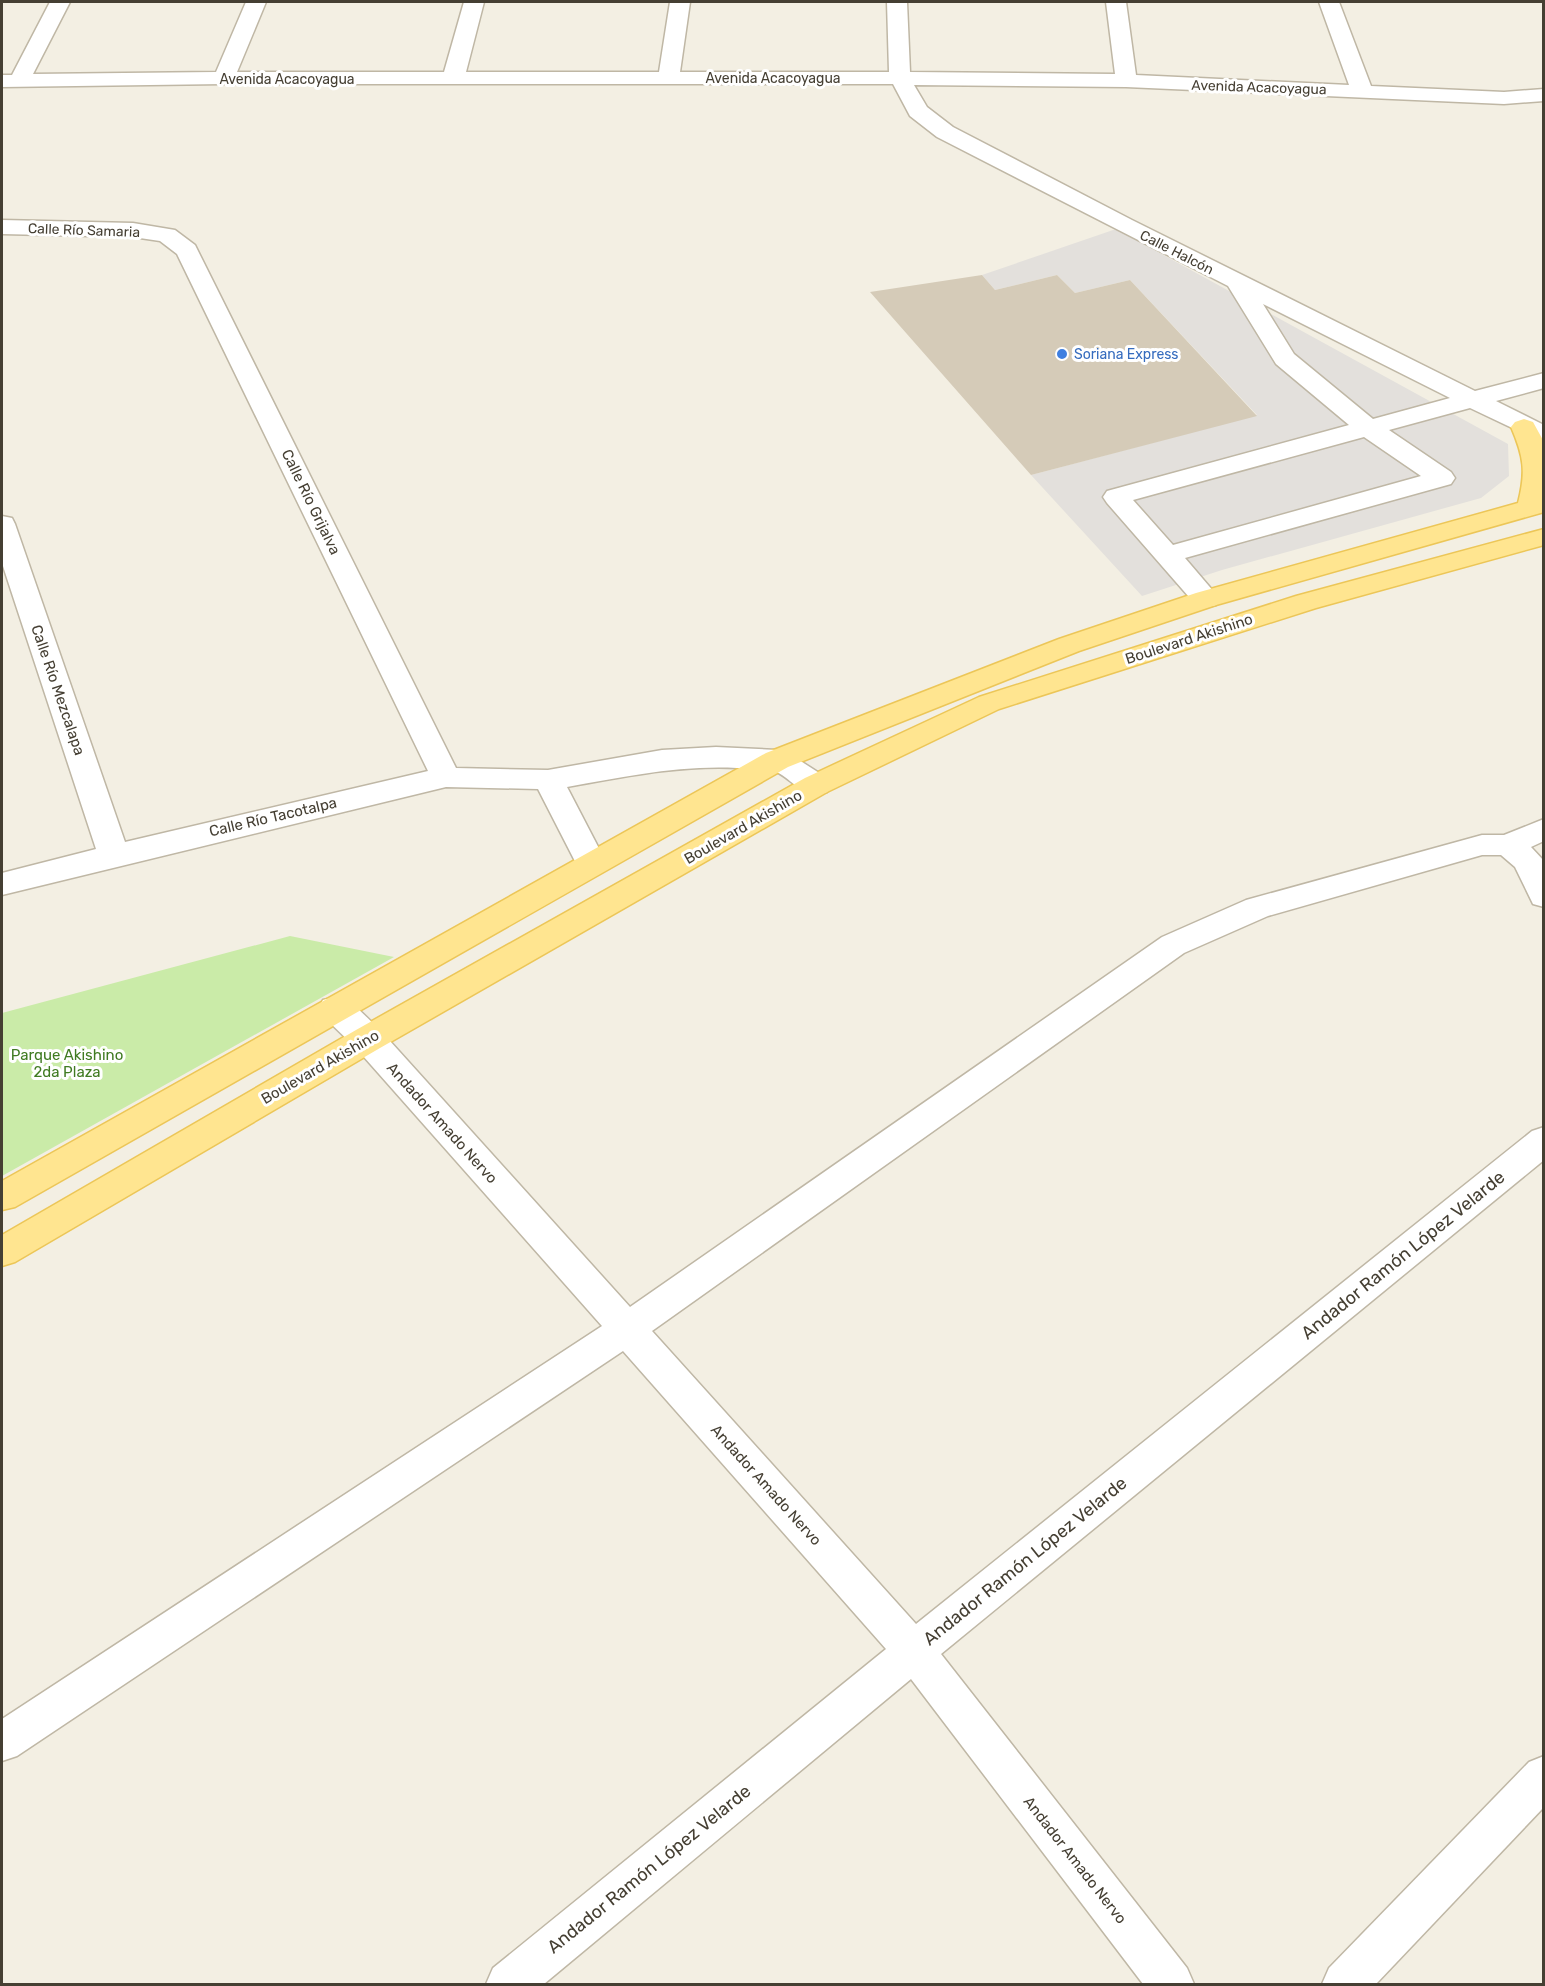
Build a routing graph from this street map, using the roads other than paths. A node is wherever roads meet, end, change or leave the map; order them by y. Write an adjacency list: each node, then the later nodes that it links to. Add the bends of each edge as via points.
1 (60, 2): 12 (street)
2 (256, 2): 8 (street)
3 (474, 2): 11 (street)
4 (680, 2): 9 (street)
5 (897, 2): 10 (street, Calle Halcón)
6 (1116, 2): 13 (street)
7 (1329, 2): 14 (street)
8 (224, 78): 11 (street, Avenida Acacoyagua); 12 (street, Avenida Acacoyagua)
9 (669, 78): 10 (street, Avenida Acacoyagua); 11 (street, Avenida Acacoyagua)
10 (900, 78): 13 (street, Avenida Acacoyagua); 18 (street, Calle Halcón, via 918,111 945,132)
11 (453, 79)
12 (10, 81)
13 (1126, 81): 14 (street, Avenida Acacoyagua)
14 (1362, 91): 15 (street, Avenida Acacoyagua, via 1504,99)
15 (1544, 95)
16 (2, 227): 17 (street, Calle Río Samaria, via 133,230)
17 (167, 236): 29 (street, Calle Río Grijalva, via 187,250)
18 (1238, 283): 20 (street, Calle Halcón); 21 (street, via 1285,359)
19 (1544, 380): 20 (street)
20 (1473, 400): 21 (street); 22 (street, Calle Halcón)
21 (1368, 428): 26 (street, via 1116,497); 26 (street, via 1442,478)
22 (1534, 431): 23 (main road)
23 (1537, 506): 27 (main road, Boulevard Akishino)
24 (2, 524): 34 (street, Calle Río Mezcalapa)
25 (1544, 537): 31 (main road, Boulevard Akishino, via 1306,602 989,703)
26 (1167, 555): 27 (street)
27 (1206, 599): 28 (main road, Boulevard Akishino, via 1069,645)
28 (777, 760): 30 (street, Calle Río Tacotalpa, via 662,760); 31 (street, Calle Río Tacotalpa); 35 (main road, Boulevard Akishino)
29 (446, 777): 30 (street, Calle Río Tacotalpa); 34 (street, Calle Río Tacotalpa)
30 (548, 780): 35 (street)
31 (816, 784): 39 (main road, Boulevard Akishino)
32 (1544, 829): 33 (street)
33 (1508, 845): 37 (street, via 1528,861); 43 (street, via 1482,845 1257,908 1173,945)
34 (114, 855): 36 (street, Calle Río Tacotalpa)
35 (591, 864): 38 (main road, Boulevard Akishino)
36 (2, 884)
37 (1544, 896)
38 (335, 1008): 39 (street, Andador Amado Nervo); 41 (main road, Boulevard Akishino)
39 (368, 1040): 42 (main road, Boulevard Akishino); 43 (street, Andador Amado Nervo)
40 (1544, 1140): 44 (street, Andador Ramón López Velarde)
41 (2, 1197)
42 (2, 1252)
43 (627, 1329): 44 (street, Andador Amado Nervo); 45 (street)
44 (914, 1651): 47 (street, Andador Ramón López Velarde); 48 (street, Andador Amado Nervo)
45 (2, 1742)
46 (1544, 1776): 49 (street)
47 (509, 1984)
48 (1171, 1984)
49 (1345, 1984)

